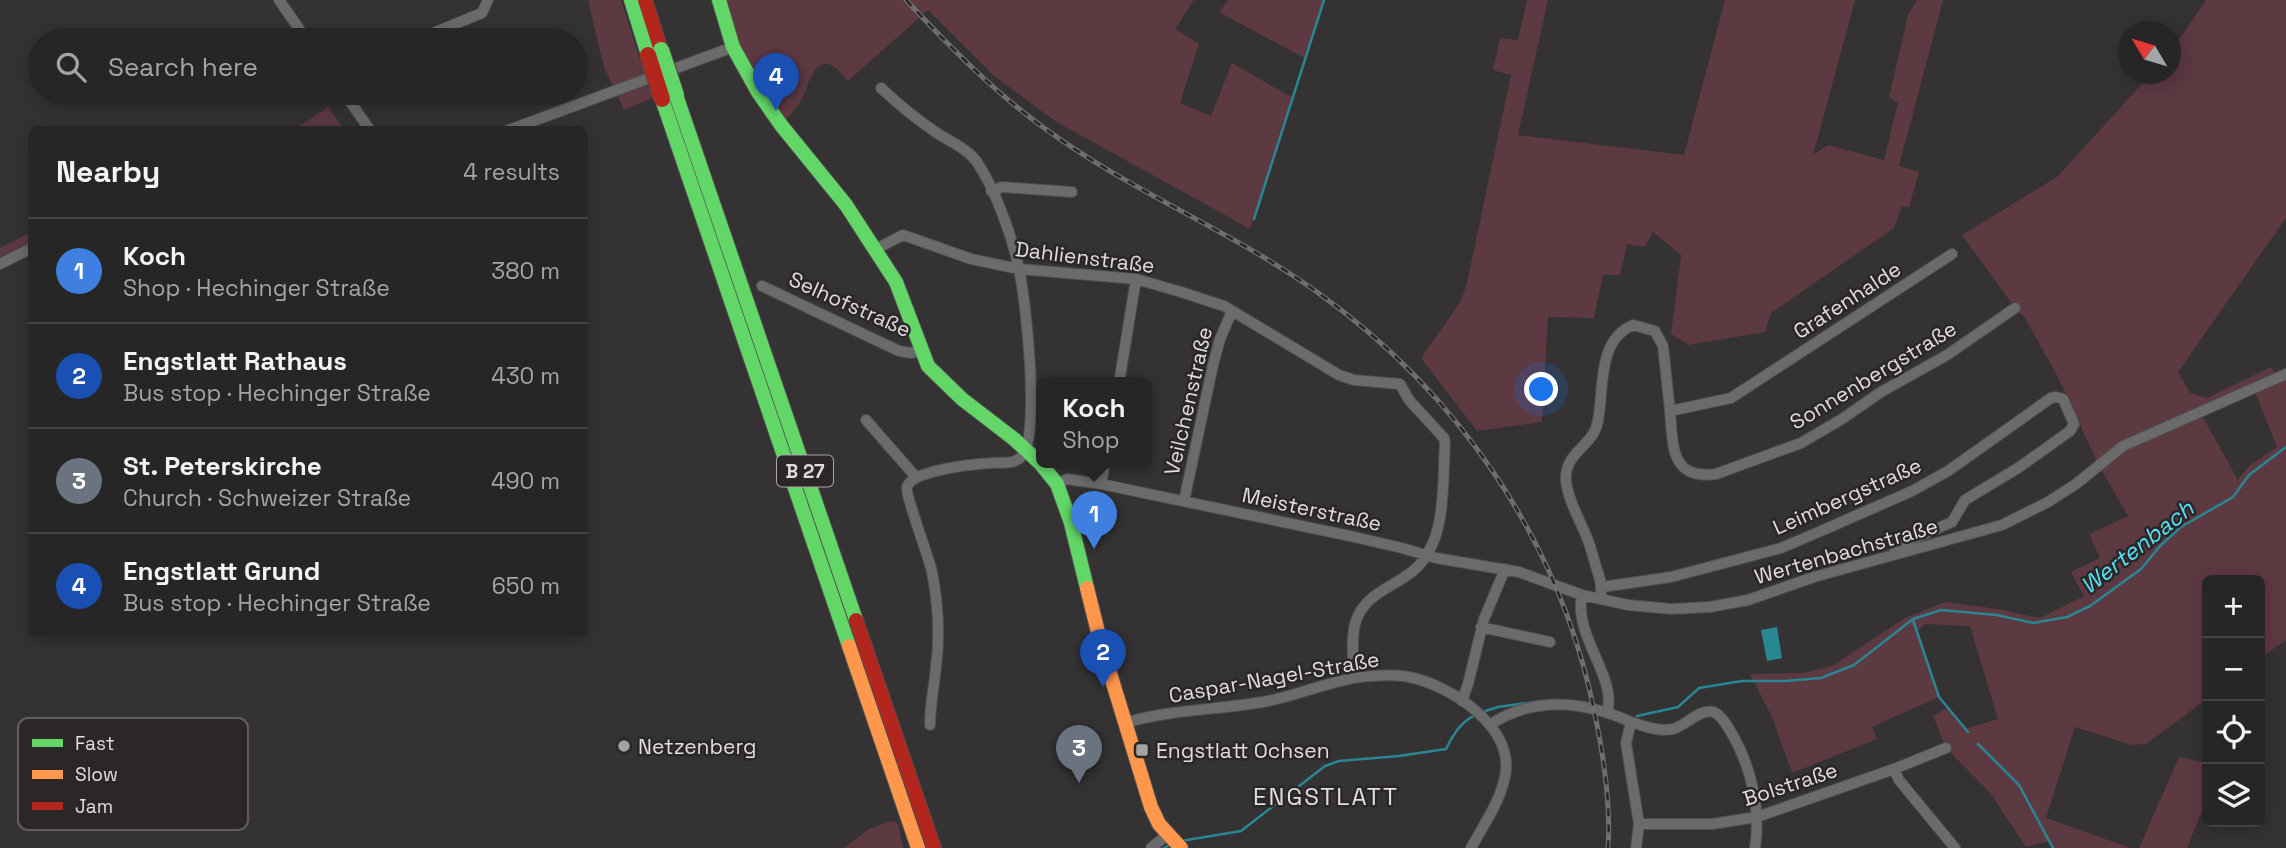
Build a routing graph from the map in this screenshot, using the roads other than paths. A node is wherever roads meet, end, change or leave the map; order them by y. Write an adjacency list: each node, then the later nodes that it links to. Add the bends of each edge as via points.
1 (278, 0): 6 (street)
2 (488, 0): 7 (street, via 482,13)
3 (631, 0): 9 (main road, B 27)
4 (645, 0): 9 (main road, B 27)
5 (719, 0): 8 (main road)
6 (298, 28)
7 (445, 28)
8 (733, 47): 12 (street); 20 (main road, via 781,125)
9 (654, 52): 11 (main road, B 27, bridge)
10 (881, 88): 17 (street, via 971,155)
11 (669, 97): 61 (main road, B 27); 62 (main road, B 27)
12 (588, 101)
13 (352, 105): 15 (street)
14 (576, 105): 16 (street)
15 (367, 126)
16 (520, 126)
17 (991, 191): 18 (street, via 1002,187); 23 (street)
18 (1072, 191)
19 (28, 250): 22 (street)
20 (876, 250): 23 (street, Dahlienstraße, via 903,235 971,260); 28 (main road, via 896,282)
21 (1952, 254): 31 (street, Grafenhalde, via 1731,398)
22 (0, 264)
23 (1019, 269): 24 (street, Dahlienstraße); 33 (street, via 1030,368)
24 (1136, 279): 27 (street, Dahlienstraße); 30 (street)
25 (762, 286): 28 (street, Selhofstraße, via 900,351)
26 (2015, 308): 31 (street, Sonnenbergstraße, via 1801,443 1716,474 1693,474 1679,463)
27 (1232, 311): 40 (street, Veilchenstraße, via 1213,365); 41 (street, Dahlienstraße, via 1339,375 1400,384 1444,438 1438,529)
28 (921, 351): 33 (main road, via 942,381)
29 (2286, 374): 42 (street, Wertenbachstraße, via 2123,446 2076,484 2003,525)
30 (1120, 377)
31 (1670, 411): 45 (street, Sonnenbergstraße, via 1663,346 1654,331 1639,325 1625,328 1609,348 1595,432 1570,458 1566,480 1590,545)
32 (866, 420): 37 (street)
33 (1027, 451): 34 (main road); 37 (street, via 1012,462)
34 (1036, 461)
35 (1042, 468): 38 (main road)
36 (1104, 468): 39 (street)
37 (916, 477): 55 (street, via 906,495 932,571 938,612)
38 (1057, 484): 39 (street, Meisterstraße, via 1067,478); 54 (main road, via 1072,523)
39 (1101, 484): 40 (street, Meisterstraße)
40 (1184, 501): 41 (street, Meisterstraße)
41 (1426, 555): 43 (street, Meisterstraße); 49 (street, via 1415,570 1375,594 1361,609 1355,623)
42 (1891, 556): 45 (street, Wertenbachstraße, via 1748,600 1710,607 1671,610); 45 (street, Leimbergstraße, via 1906,542 1952,522 1965,500 2070,431 2074,424 2063,399 2051,398 1948,471 1833,527 1781,548)
43 (1505, 569): 44 (street, Meisterstraße); 47 (street)
44 (1558, 587): 46 (street, Wertenbachstraße)
45 (1601, 593): 46 (street, Wertenbachstraße)
46 (1582, 595): 51 (street, via 1582,624 1610,697)
47 (1481, 627): 48 (street); 50 (street)
48 (1550, 642)
49 (1354, 677): 50 (street, Caspar-Nagel-Straße, via 1409,677); 54 (street, Caspar-Nagel-Straße, via 1269,701)
50 (1462, 701): 52 (street, Caspar-Nagel-Straße)
51 (1607, 712): 52 (street, via 1575,705 1539,706); 53 (street)
52 (1488, 721): 64 (street, Caspar-Nagel-Straße, via 1503,748 1506,769 1498,797)
53 (1630, 722): 58 (street, via 1665,730 1706,712 1715,713 1743,756); 59 (street, via 1626,743)
54 (1125, 723): 60 (main road, via 1151,807)
55 (930, 725)
56 (1946, 748): 57 (street, Bolstraße)
57 (1894, 769): 58 (street, Bolstraße); 67 (street)
58 (1757, 817): 59 (street, Bolstraße, via 1712,824); 66 (street)
59 (1639, 824): 65 (street)
60 (1175, 843): 63 (street)
61 (918, 848)
62 (934, 848)
63 (1151, 848)
64 (1471, 848)
65 (1636, 848)
66 (1755, 848)
67 (1955, 848)

